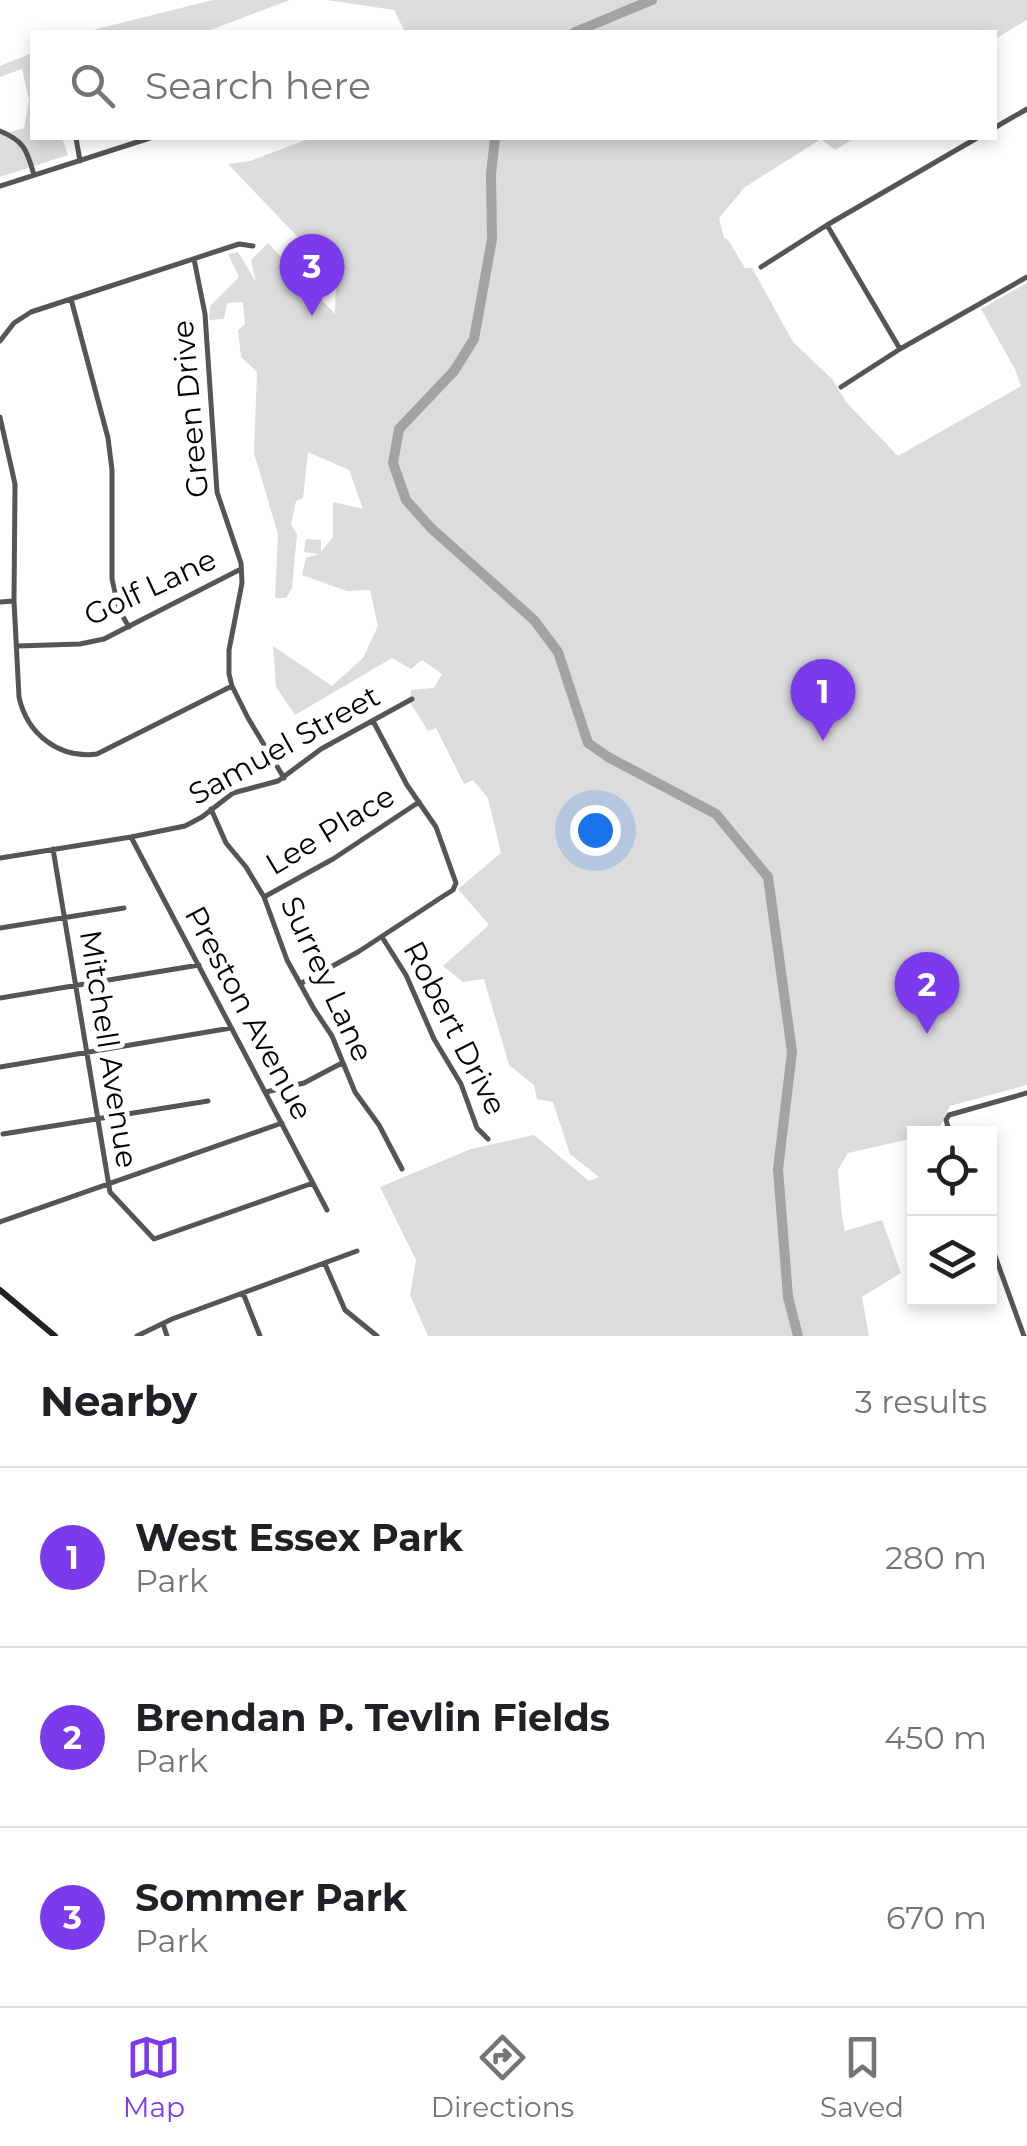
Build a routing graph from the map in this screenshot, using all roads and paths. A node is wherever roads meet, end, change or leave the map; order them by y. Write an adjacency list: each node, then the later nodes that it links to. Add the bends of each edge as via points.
1 (1027, 109): 2 (street)
2 (997, 126)
3 (0, 131): 8 (street, via 21,142)
4 (76, 140): 7 (street)
5 (144, 140): 7 (street)
6 (974, 140): 10 (street)
7 (80, 161): 8 (street)
8 (34, 175): 9 (street)
9 (0, 186)
10 (826, 224): 13 (street); 17 (street)
11 (254, 246): 12 (street, via 239,244)
12 (194, 259): 15 (street); 20 (street, Green Drive, via 206,314 217,492)
13 (761, 267)
14 (1027, 276): 17 (street)
15 (71, 299): 16 (street, via 24,316); 23 (street, via 108,438 112,579)
16 (0, 341)
17 (900, 349): 18 (street)
18 (841, 387)
19 (0, 417): 21 (street, via 15,484)
20 (241, 569): 23 (street, Golf Lane); 25 (street, Green Drive, via 229,650)
21 (14, 601): 22 (street); 24 (street)
22 (0, 602)
23 (129, 627): 24 (street, Golf Lane, via 80,644)
24 (16, 646): 25 (street, via 26,719 45,741 74,754 105,752)
25 (232, 686): 28 (street, Green Drive)
26 (412, 699): 27 (street, Samuel Street)
27 (373, 720): 28 (street, Samuel Street); 29 (street)
28 (284, 778): 30 (street, Samuel Street, via 233,793)
29 (419, 802): 34 (street, Lee Place); 38 (street, via 443,842 455,886)
30 (211, 809): 31 (street, Samuel Street, via 185,826); 34 (street, Surrey Lane)
31 (132, 837): 32 (street, Samuel Street); 39 (street, Preston Avenue)
32 (53, 849): 33 (street, Samuel Street); 36 (street, Mitchell Avenue)
33 (0, 858)
34 (264, 896): 40 (street, Surrey Lane)
35 (124, 908): 36 (street)
36 (65, 918): 37 (street); 41 (street, Mitchell Avenue)
37 (0, 928)
38 (382, 937): 40 (street); 54 (street, Robert Drive)
39 (199, 965): 41 (street); 43 (street, Preston Avenue)
40 (300, 984): 45 (street, Surrey Lane)
41 (76, 985): 42 (street); 44 (street, Mitchell Avenue)
42 (0, 998)
43 (231, 1028): 44 (street); 47 (street, Preston Avenue)
44 (87, 1054): 46 (street); 50 (street, Mitchell Avenue)
45 (342, 1063): 47 (street, via 304,1083); 55 (street, Surrey Lane)
46 (0, 1067)
47 (266, 1092): 51 (street, Preston Avenue)
48 (1027, 1094): 52 (street, via 946,1117)
49 (208, 1100): 50 (street)
50 (98, 1119): 53 (street); 57 (street, Mitchell Avenue)
51 (282, 1123): 56 (street, Preston Avenue); 57 (street)
52 (948, 1126)
53 (4, 1134)
54 (488, 1139)
55 (402, 1169)
56 (313, 1183): 57 (street, Mitchell Avenue, via 154,1239); 58 (street, Preston Avenue)
57 (109, 1184): 59 (street)
58 (327, 1210)
59 (0, 1222)
60 (357, 1251): 62 (street)
61 (997, 1261): 71 (street)
62 (324, 1263): 64 (street); 70 (street, via 345,1310)
63 (0, 1290): 66 (street)
64 (244, 1292): 65 (street); 69 (street)
65 (163, 1324): 67 (street); 68 (street)
66 (55, 1336)
67 (137, 1336)
68 (167, 1336)
69 (260, 1336)
70 (377, 1336)
71 (1024, 1336)

